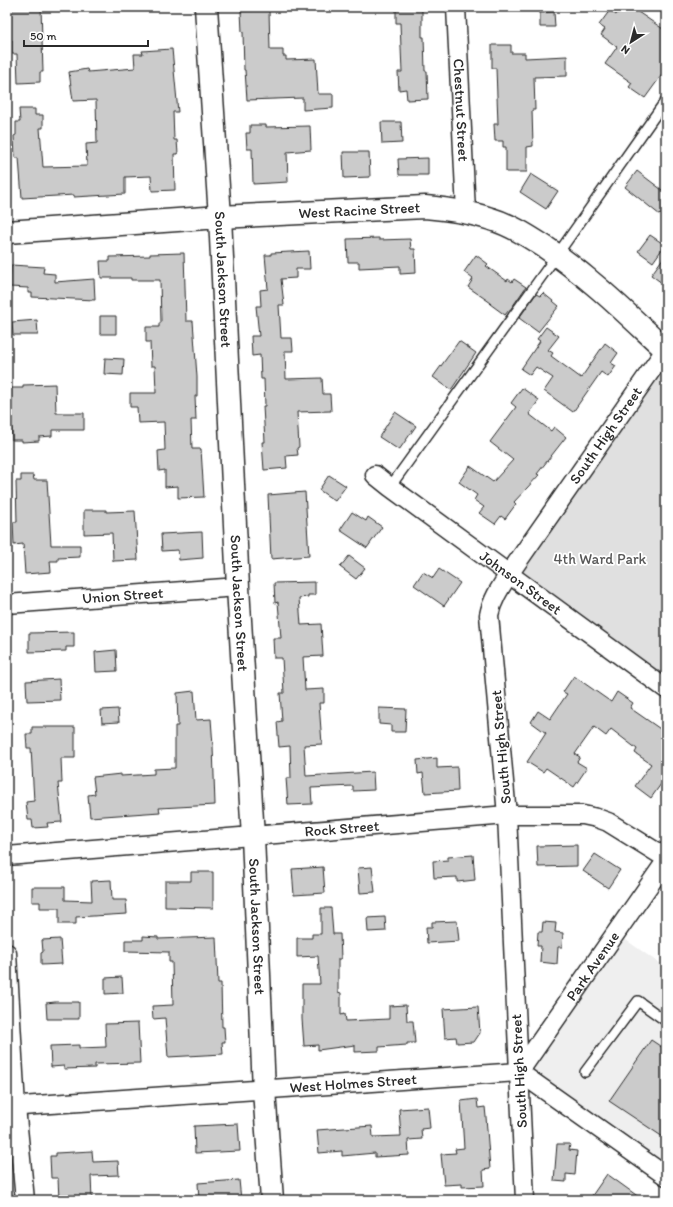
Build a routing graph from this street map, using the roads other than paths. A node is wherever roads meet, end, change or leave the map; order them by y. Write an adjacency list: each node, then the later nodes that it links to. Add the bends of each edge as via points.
1 (206, 7): 5 (street, South Jackson Street)
2 (456, 7): 4 (street, Chestnut Street)
3 (666, 100): 7 (lane)
4 (466, 212): 5 (street, West Racine Street, via 425,207); 7 (street, West Racine Street, via 513,228)
5 (220, 217): 6 (street, West Racine Street); 12 (street, South Jackson Street)
6 (7, 232)
7 (557, 255): 8 (street, West Racine Street, via 605,293); 10 (lane)
8 (666, 350): 11 (street, South High Street)
9 (376, 475): 10 (street, Johnson Street)
10 (390, 487): 11 (street, Johnson Street)
11 (508, 574): 14 (street, Johnson Street); 15 (street, South High Street, via 496,594 489,615)
12 (238, 587): 13 (street, Union Street); 16 (street, South Jackson Street)
13 (7, 604)
14 (666, 689)
15 (507, 816): 16 (street, Rock Street); 18 (street, Rock Street, via 583,815 597,818 608,822); 21 (street, South High Street)
16 (253, 836): 17 (street, Rock Street); 23 (street, South Jackson Street)
17 (7, 856)
18 (666, 860): 21 (street, Park Avenue)
19 (7, 953): 24 (street)
20 (666, 1021): 22 (lane, via 638,1001)
21 (519, 1072): 23 (street, West Holmes Street); 25 (street); 28 (street, South High Street)
22 (585, 1072)
23 (264, 1090): 24 (street, West Holmes Street); 27 (street, South Jackson Street)
24 (12, 1107): 26 (street)
25 (666, 1176)
26 (25, 1200)
27 (272, 1200)
28 (525, 1200)

